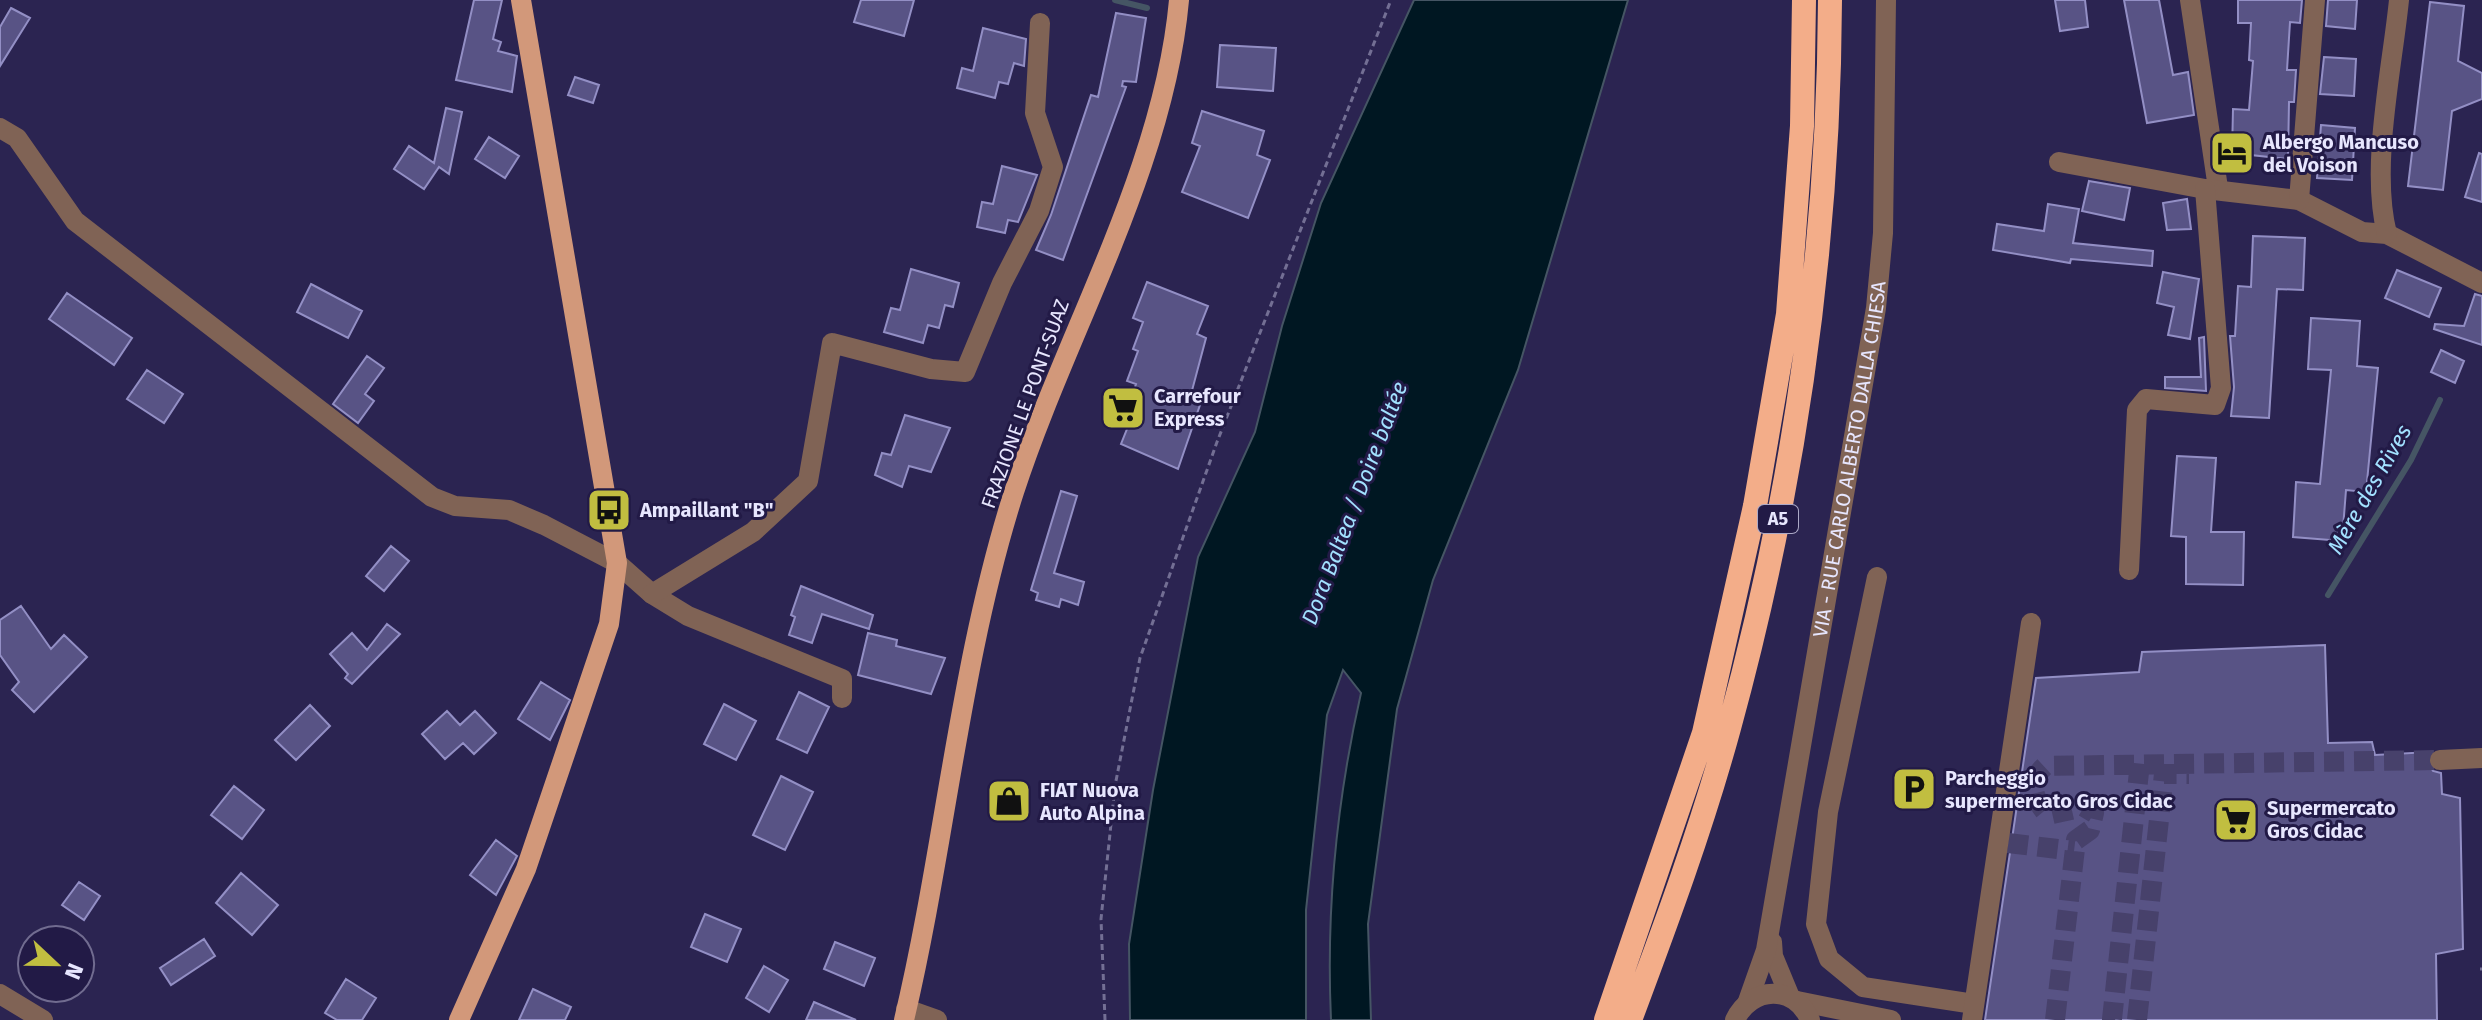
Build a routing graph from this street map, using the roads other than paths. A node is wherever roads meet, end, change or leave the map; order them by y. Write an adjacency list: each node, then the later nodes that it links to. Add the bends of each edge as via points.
1 (521, 0): 16 (main road)
2 (1179, 0): 30 (main road, FRAZIONE LE PONT-SUAZ, via 1175,52 1127,204 1014,492 987,597)
3 (1804, 0): 34 (highway, A5, via 1802,126 1788,314 1755,506 1704,733)
4 (1830, 0): 35 (highway, A5, via 1829,118 1810,320 1782,505 1729,728 1688,862)
5 (1886, 0): 24 (street, VIA - RUE CARLO ALBERTO DALLA CHIESA, via 1885,187 1876,308)
6 (2190, 0): 12 (street)
7 (2315, 0): 13 (street)
8 (2399, 0): 14 (street, via 2380,174 2379,204)
9 (1040, 23): 19 (street, via 1035,113 1053,167 1039,211 965,372 931,369 832,343 808,481 753,532)
10 (0, 128): 16 (street, via 17,138 75,221 432,497 455,506 509,510)
11 (2059, 162): 12 (street)
12 (2211, 188): 13 (street); 17 (street, via 2221,388 2215,405 2146,399 2137,410)
13 (2299, 200): 14 (street, via 2362,232)
14 (2387, 234): 15 (street)
15 (2482, 283)
16 (617, 563): 19 (street); 32 (main road, via 609,624 526,869)
17 (2129, 570)
18 (1877, 577): 28 (street, via 1828,812 1816,924 1829,959 1863,987)
19 (652, 594): 21 (street, via 688,616 842,679)
20 (2031, 623): 28 (street, via 2004,842)
21 (842, 698)
22 (2481, 757): 23 (street)
23 (2440, 766)
24 (1772, 914): 26 (street, via 1773,956); 27 (street, via 1761,970)
25 (0, 994): 31 (street)
26 (1793, 999): 27 (street, via 1776,992); 29 (street); 37 (street)
27 (1748, 1001): 36 (street)
28 (1973, 1012)
29 (1863, 1014): 38 (street); 39 (street)
30 (905, 1015): 33 (street)
31 (43, 1020)
32 (459, 1020)
33 (937, 1020)
34 (1606, 1020)
35 (1630, 1020)
36 (1735, 1020)
37 (1810, 1020)
38 (1838, 1020)
39 (1891, 1020)

